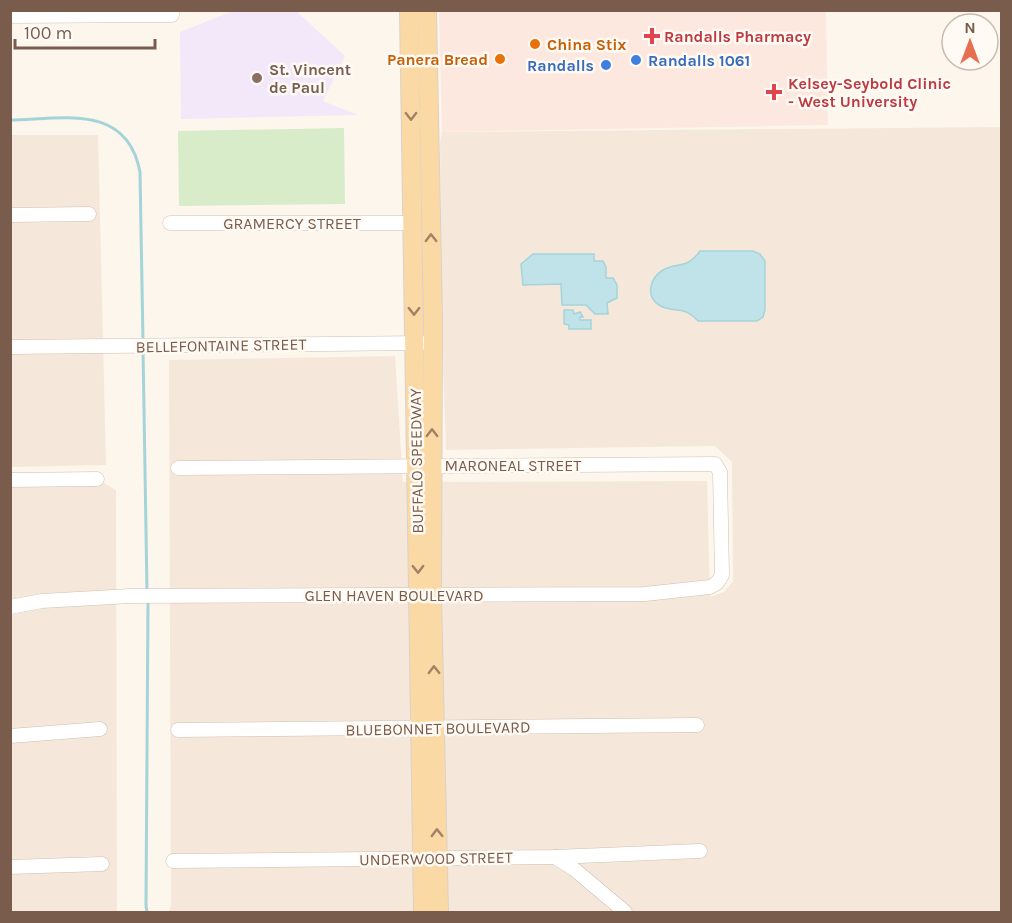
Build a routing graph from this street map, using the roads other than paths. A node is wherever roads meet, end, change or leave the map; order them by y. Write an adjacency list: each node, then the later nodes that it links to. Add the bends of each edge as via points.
1 (409, 10): 5 (main road, BUFFALO SPEEDWAY)
2 (427, 10): 6 (main road, BUFFALO SPEEDWAY)
3 (172, 13): 4 (street)
4 (10, 16)
5 (410, 58): 6 (main road); 10 (main road, BUFFALO SPEEDWAY, one-way to 10)
6 (428, 68): 12 (main road, BUFFALO SPEEDWAY, one-way to 6)
7 (89, 214): 8 (street)
8 (10, 215)
9 (171, 223): 10 (street, GRAMERCY STREET)
10 (413, 223): 11 (main road, BUFFALO SPEEDWAY, one-way to 11)
11 (414, 343): 12 (street, BELLEFONTAINE STREET); 13 (street, BELLEFONTAINE STREET); 14 (main road, BUFFALO SPEEDWAY)
12 (432, 343): 14 (main road, BUFFALO SPEEDWAY, one-way to 12)
13 (10, 347)
14 (424, 466): 15 (street, MARONEAL STREET); 18 (street, MARONEAL STREET, via 715,464 720,472); 19 (main road, BUFFALO SPEEDWAY)
15 (178, 468)
16 (97, 479): 17 (street)
17 (10, 480)
18 (721, 525): 19 (street, GLEN HAVEN BOULEVARD, via 722,575 710,587 645,594)
19 (425, 595): 20 (street, GLEN HAVEN BOULEVARD, via 130,596 42,601); 23 (main road, BUFFALO SPEEDWAY)
20 (10, 607)
21 (697, 725): 23 (street, BLUEBONNET BOULEVARD)
22 (100, 729): 25 (street)
23 (428, 729): 24 (street, BLUEBONNET BOULEVARD); 28 (main road, BUFFALO SPEEDWAY)
24 (178, 730)
25 (10, 736)
26 (700, 851): 27 (street, UNDERWOOD STREET)
27 (555, 857): 28 (street, UNDERWOOD STREET); 34 (street)
28 (430, 858): 29 (street, UNDERWOOD STREET); 32 (main road, BUFFALO SPEEDWAY); 33 (main road, BUFFALO SPEEDWAY)
29 (172, 861)
30 (102, 864): 31 (street)
31 (10, 867)
32 (423, 912)
33 (439, 912)
34 (625, 912)

